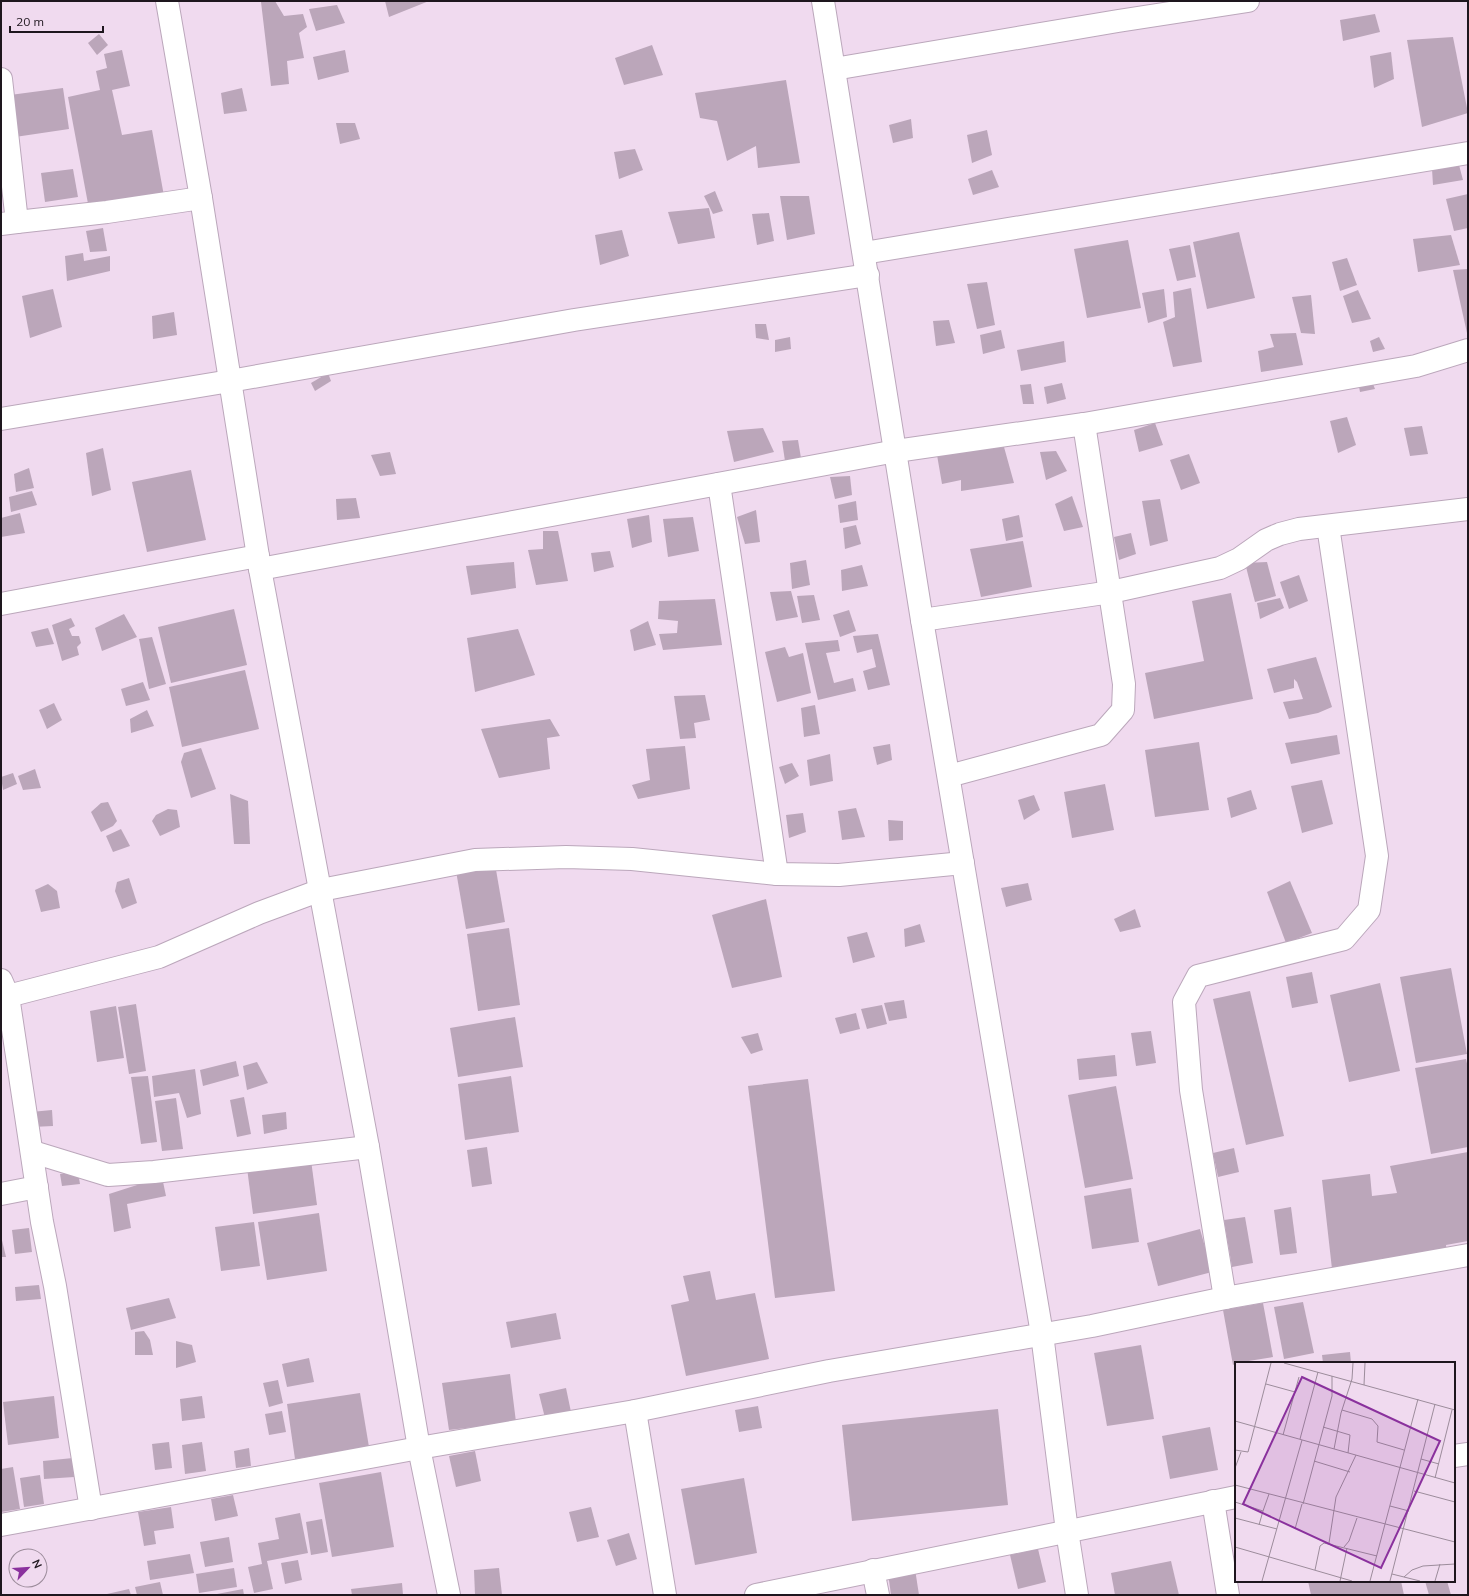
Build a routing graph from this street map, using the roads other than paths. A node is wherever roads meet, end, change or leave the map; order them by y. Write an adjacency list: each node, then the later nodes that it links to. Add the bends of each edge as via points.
1 (166, 1): 7 (street)
2 (823, 1): 4 (street)
3 (1248, 1): 4 (street)
4 (834, 69): 9 (street)
5 (1, 79): 8 (street)
6 (1468, 153): 9 (street)
7 (201, 198): 8 (street); 12 (street)
8 (9, 223)
9 (864, 253): 10 (street)
10 (868, 275): 12 (street, via 574,320); 15 (street)
11 (1468, 350): 14 (street, via 1416,366)
12 (230, 381): 13 (street); 19 (street)
13 (1, 419)
14 (1084, 424): 15 (street); 20 (street)
15 (896, 451): 16 (street); 22 (street)
16 (719, 484): 19 (street); 25 (street)
17 (1468, 509): 18 (street)
18 (1328, 526): 20 (street, via 1280,534 1266,540 1235,562 1220,568); 33 (street, via 1377,856 1369,910 1344,939 1198,976 1184,1002 1191,1090)
19 (259, 562): 21 (street); 26 (street)
20 (1111, 592): 22 (street); 23 (street, via 1124,684 1123,710 1106,730 1101,735)
21 (1, 604)
22 (922, 620): 23 (street)
23 (949, 776): 24 (street)
24 (963, 863): 25 (street, via 838,875); 34 (street)
25 (777, 874): 26 (street, via 632,859 566,857 475,860)
26 (321, 890): 27 (street, via 259,913 159,957); 28 (street)
27 (4, 988): 29 (street)
28 (368, 1148): 29 (street, via 108,1175); 36 (street)
29 (33, 1152): 30 (street)
30 (37, 1187): 31 (street); 41 (street)
31 (1, 1194)
32 (1468, 1255): 33 (street)
33 (1225, 1298): 34 (street, via 1100,1325)
34 (1042, 1334): 35 (street, via 829,1371); 43 (street)
35 (635, 1411): 36 (street); 46 (street)
36 (419, 1448): 41 (street); 45 (street)
37 (1468, 1454): 38 (street)
38 (1455, 1456)
39 (1235, 1497): 40 (street)
40 (1213, 1501): 43 (street); 50 (street)
41 (91, 1509): 42 (street)
42 (1, 1525)
43 (1067, 1531): 44 (street); 49 (street)
44 (873, 1570): 47 (street); 48 (street)
45 (449, 1595)
46 (665, 1595)
47 (756, 1595)
48 (878, 1595)
49 (1077, 1595)
50 (1228, 1595)

